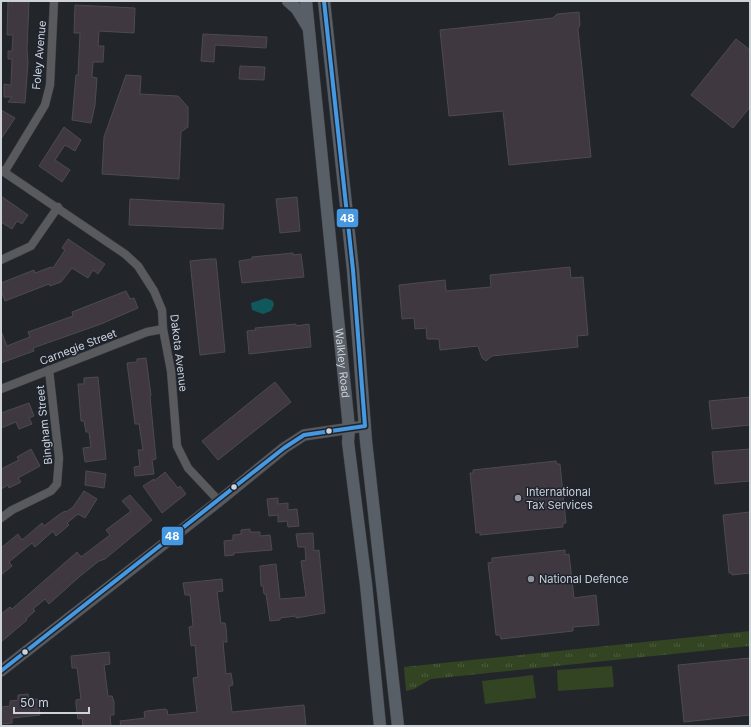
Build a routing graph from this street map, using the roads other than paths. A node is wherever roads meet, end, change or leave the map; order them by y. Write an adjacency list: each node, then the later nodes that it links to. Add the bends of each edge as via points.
1 (54, 1): 7 (street, Foley Avenue, via 50,85 45,105)
2 (288, 1): 5 (main road, via 297,8)
3 (306, 1): 5 (main road, Walkley Road)
4 (324, 1): 6 (main road, Walkley Road)
5 (310, 31): 8 (main road, Walkley Road)
6 (343, 169): 8 (main road); 14 (main road, Walkley Road)
7 (3, 171): 9 (street, Dakota Avenue)
8 (323, 172): 15 (main road, Walkley Road)
9 (58, 207): 10 (street, via 31,246); 11 (street, Dakota Avenue, via 138,266 154,291 162,310)
10 (1, 260)
11 (163, 329): 12 (street, Carnegie Street, via 147,332); 16 (street, Dakota Avenue, via 171,372 177,446 188,468)
12 (49, 370): 13 (street, Carnegie Street); 17 (street, Bingham Street, via 59,458 57,484 51,491)
13 (1, 388)
14 (365, 426): 15 (street); 18 (main road, Walkley Road)
15 (349, 428): 16 (street, via 304,434); 19 (main road, Walkley Road, via 348,442)
16 (218, 501): 21 (street)
17 (1, 518)
18 (383, 582): 19 (main road); 20 (main road, Walkley Road)
19 (366, 584): 22 (main road, Walkley Road)
20 (392, 667): 22 (main road); 24 (main road, Walkley Road)
21 (1, 671)
22 (374, 671): 23 (main road, Walkley Road)
23 (380, 726)
24 (398, 726)

